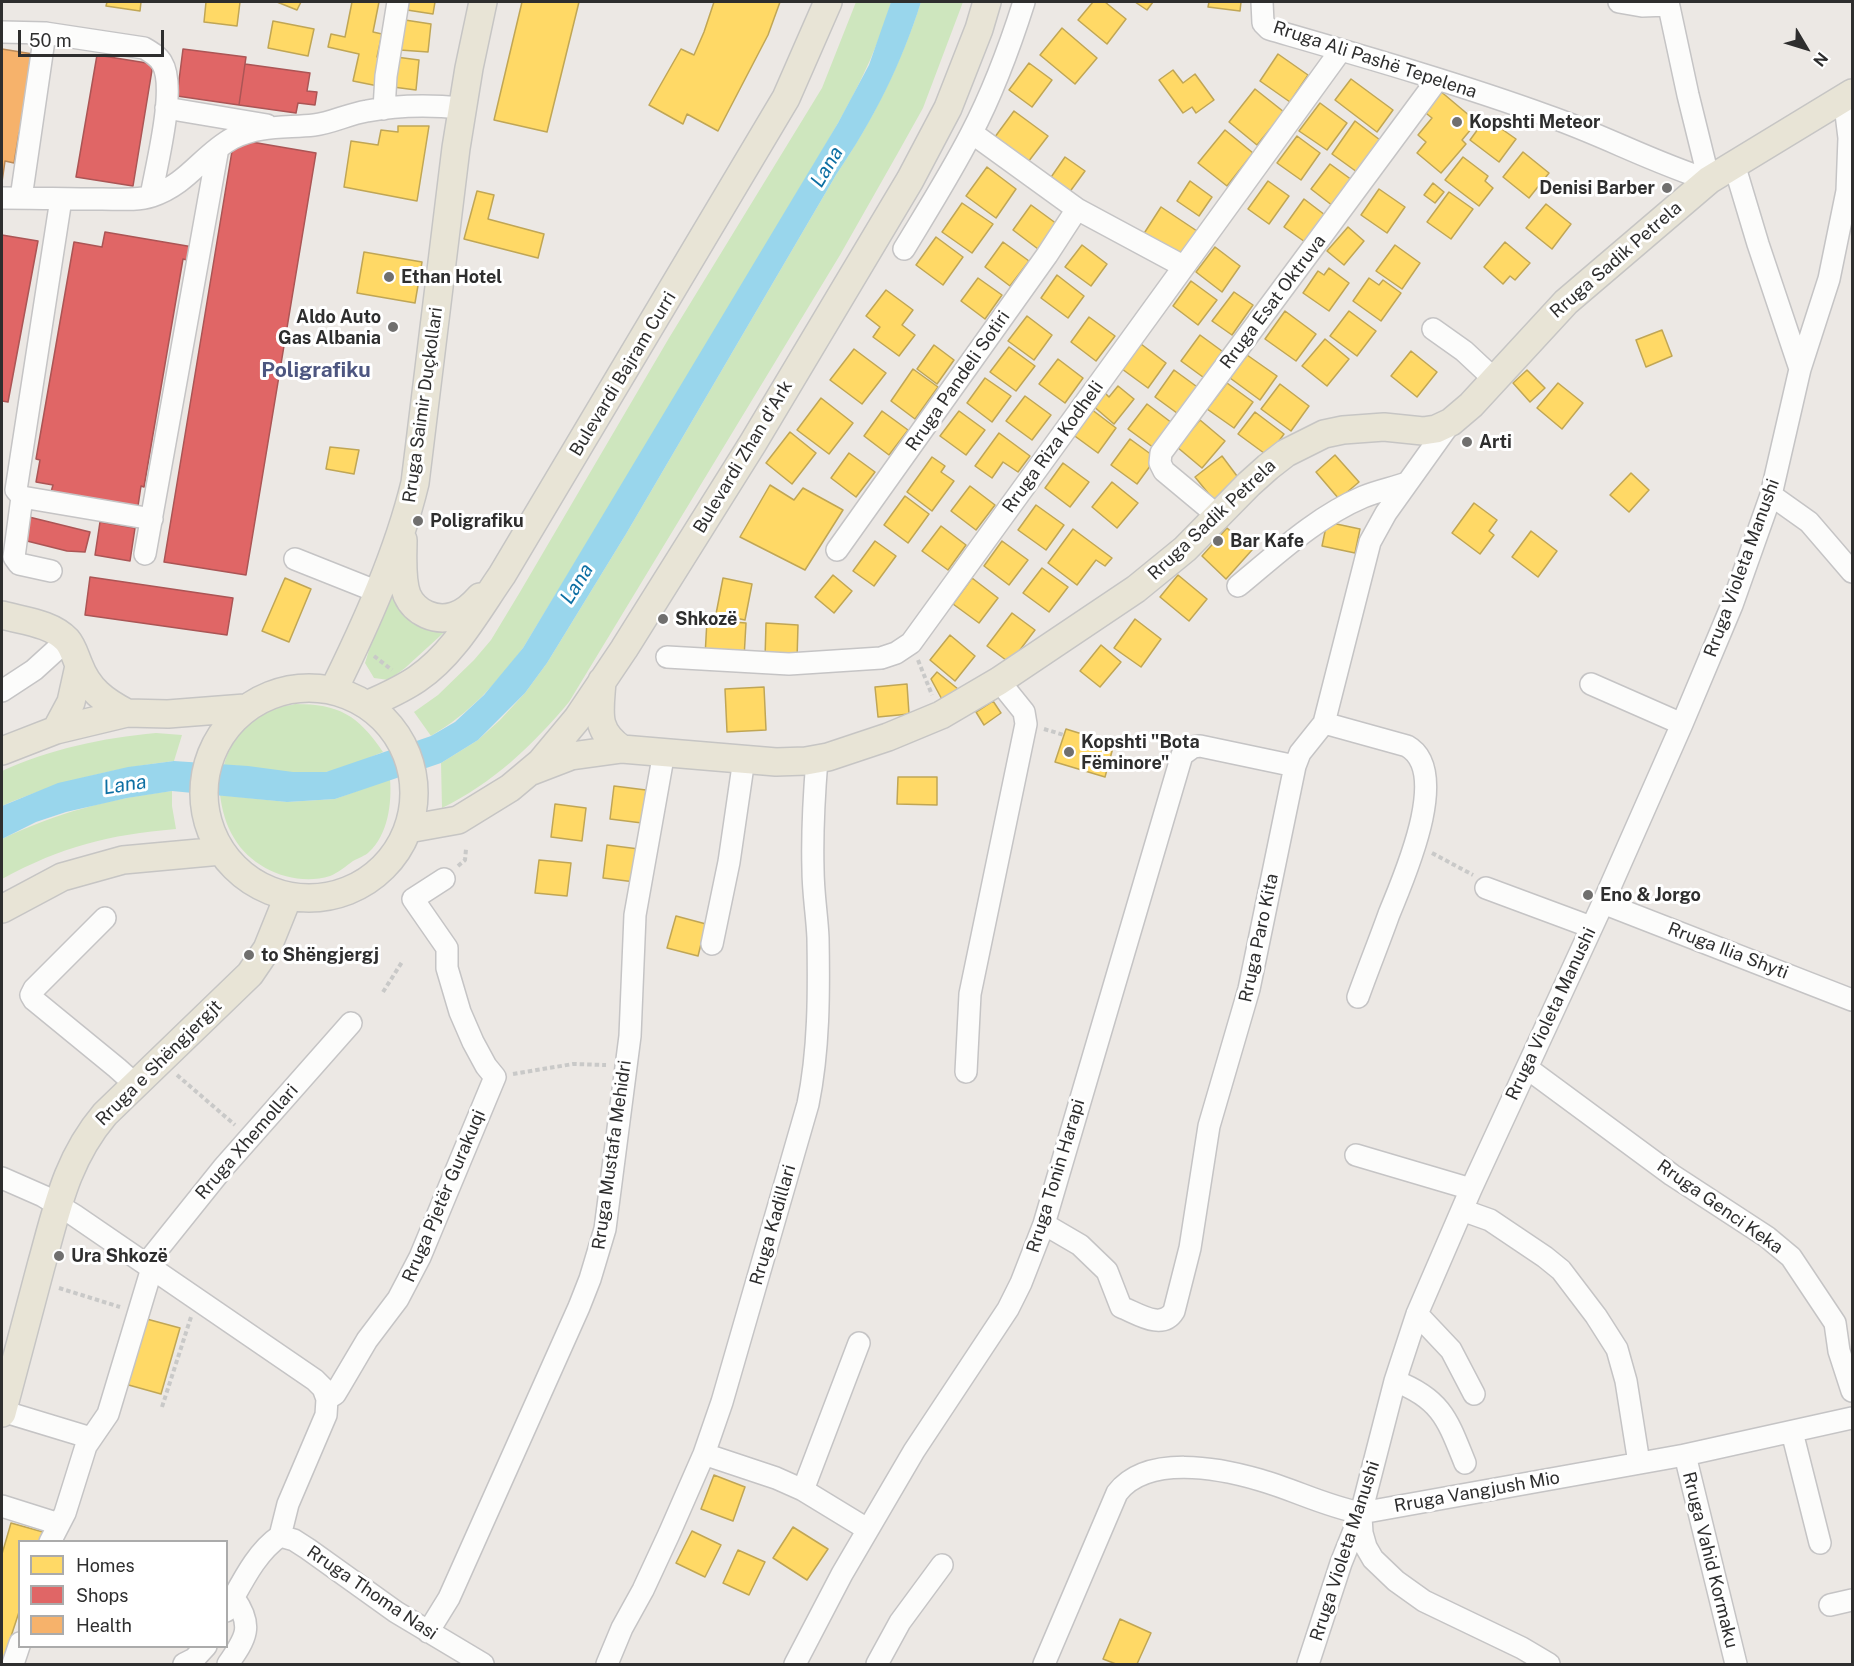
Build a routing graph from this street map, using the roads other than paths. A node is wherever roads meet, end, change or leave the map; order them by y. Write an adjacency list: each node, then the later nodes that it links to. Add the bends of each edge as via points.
1 (398, 2): 16 (street)
2 (483, 2): 15 (main road, Rruga Saimir Duçkollari)
3 (828, 2): 43 (main road, Bulevardi Bajram Curri, via 786,98)
4 (987, 2): 50 (main road, Bulevardi Zhan d'Ark, via 948,108 910,180 753,443)
5 (1024, 2): 18 (street)
6 (1262, 2): 11 (street, Rruga Ali Pashë Tepelena, via 1263,23 1269,29)
7 (1618, 2): 8 (street, via 1642,6)
8 (1668, 3): 21 (street)
9 (2, 32): 10 (street)
10 (45, 33): 14 (street, via 144,48 155,54 166,75); 23 (street)
11 (1341, 50): 12 (street, Rruga Ali Pashë Tepelena); 27 (street, Rruga Riza Kodheli)
12 (1437, 80): 21 (street, Rruga Ali Pashë Tepelena, via 1548,116); 35 (street, Rruga Esat Oktruva, via 1161,453 1164,471)
13 (1848, 95): 20 (main road, Rruga Sadik Petrela); 29 (street, Rruga Violeta Manushi, via 1847,191 1829,279)
14 (166, 108): 17 (street); 22 (street)
15 (462, 108): 16 (street); 37 (main road, Rruga Saimir Duçkollari, via 418,465)
16 (384, 109): 17 (street, via 335,122)
17 (277, 126): 19 (street, via 234,137)
18 (972, 133): 25 (street); 26 (street)
19 (218, 148): 22 (street, via 190,174); 36 (street)
20 (1734, 164): 21 (main road, Rruga Sadik Petrela); 29 (street)
21 (1709, 180): 30 (main road, Rruga Sadik Petrela, via 1566,302)
22 (151, 196): 24 (street)
23 (11, 198): 24 (street)
24 (61, 199): 34 (street, via 16,490)
25 (1077, 209): 27 (street); 38 (street, Rruga Pandeli Sotiri)
26 (904, 249)
27 (1184, 266): 48 (street, Rruga Riza Kodheli, via 911,644 880,658 789,664)
28 (1433, 329): 30 (street)
29 (1800, 369): 33 (street, Rruga Violeta Manushi)
30 (1494, 379): 31 (main road, Rruga Sadik Petrela)
31 (1451, 422): 32 (street, Rruga Paro Kita); 35 (main road, Rruga Sadik Petrela, via 1423,431 1361,427 1324,434 1268,466)
32 (1407, 483): 44 (street, via 1332,514); 58 (street, Rruga Paro Kita, via 1370,542)
33 (1771, 495): 42 (street, via 1809,522); 59 (street, Rruga Violeta Manushi, via 1732,605)
34 (22, 497): 36 (street); 41 (street, via 14,557 19,564)
35 (1218, 516): 51 (main road, Rruga Sadik Petrela, via 1136,589)
36 (152, 519): 39 (street)
37 (402, 525): 43 (main road, via 407,595 428,616 460,614); 45 (main road, Rruga Saimir Duçkollari)
38 (837, 550)
39 (145, 554)
40 (295, 559): 45 (street)
41 (51, 571)
42 (1852, 572)
43 (502, 575): 55 (main road, Bulevardi Bajram Curri, via 436,664 418,679)
44 (1238, 586)
45 (378, 592): 53 (main road, Rruga Saimir Duçkollari)
46 (2, 615): 47 (main road, via 45,626)
47 (67, 640): 49 (main road); 54 (street, via 34,670)
48 (667, 657)
49 (79, 666): 57 (main road, via 96,694); 60 (main road, via 71,702)
50 (602, 681): 61 (main road, via 601,723 606,737); 67 (main road, Bulevardi Zhan d'Ark, via 562,738)
51 (999, 681): 65 (main road, Rruga Sadik Petrela, via 941,715 888,737); 82 (street, via 1024,711 1026,724 970,994)
52 (1591, 684): 59 (street)
53 (334, 689): 55 (main road); 56 (main road, via 296,688)
54 (2, 691)
55 (367, 705): 68 (main road, via 389,724 406,750 414,780)
56 (245, 708): 57 (main road); 69 (main road, via 218,740 205,776 206,816)
57 (127, 713): 60 (main road)
58 (1324, 723): 66 (street, Rruga Paro Kita, via 1300,753); 78 (street, via 1407,746 1414,750 1425,778 1416,844)
59 (1682, 724): 73 (street, Rruga Violeta Manushi)
60 (57, 730): 62 (main road)
61 (622, 749): 63 (main road, Rruga Sadik Petrela); 67 (main road, Rruga Sadik Petrela, via 571,756)
62 (2, 751)
63 (664, 752): 64 (main road, Rruga Sadik Petrela); 116 (street, Rruga Mustafa Mehidri, via 635,915 631,1019 605,1229 590,1279 449,1598)
64 (744, 759): 65 (main road, Rruga Sadik Petrela); 77 (street)
65 (817, 759): 101 (street, Rruga Kadillari, via 812,847 818,936 813,1077)
66 (1295, 766): 89 (street, Rruga Tonin Harapi, via 1200,746 1182,755); 89 (street, Rruga Paro Kita, via 1250,989 1209,1126 1190,1248 1171,1316 1156,1321 1121,1307 1107,1271 1080,1245)
67 (532, 771): 68 (main road, Bulevardi Zhan d'Ark, via 458,820)
68 (408, 829): 72 (main road, via 397,852 360,886 327,897)
69 (221, 851): 72 (main road, via 238,872); 74 (main road, via 123,860 62,877)
70 (444, 879): 96 (street, Rruga Pjetër Gurakuqi, via 413,899 447,948 447,968 460,1012 477,1050 495,1077 420,1257 398,1299)
71 (1486, 888): 76 (street)
72 (288, 897): 83 (main road, Rruga e Shëngjergjt, via 267,949 250,974)
73 (1603, 903): 76 (street, Rruga Violeta Manushi); 79 (street, Rruga Ilia Shyti)
74 (2, 909)
75 (105, 918): 83 (street, via 31,995)
76 (1591, 927): 81 (street, Rruga Violeta Manushi)
77 (712, 944)
78 (1358, 996)
79 (1852, 1000)
80 (351, 1023): 90 (street, Rruga Xhemollari, via 249,1137)
81 (1527, 1068): 86 (street, Rruga Violeta Manushi); 94 (street, Rruga Genci Keka, via 1791,1257 1835,1323)
82 (966, 1072)
83 (136, 1085): 87 (main road, Rruga e Shëngjergjt, via 89,1134 69,1170)
84 (1356, 1155): 86 (street)
85 (2, 1178): 87 (street)
86 (1471, 1189): 88 (street, Rruga Violeta Manushi)
87 (58, 1205): 90 (street); 97 (main road, Rruga e Shëngjergjt)
88 (1462, 1210): 91 (street, Rruga Violeta Manushi); 104 (street, via 1490,1220 1545,1257 1561,1270 1596,1316 1617,1349)
89 (1044, 1224): 108 (street, Rruga Tonin Harapi, via 1008,1309)
90 (149, 1266): 96 (street, via 315,1380); 100 (street, via 108,1414)
91 (1418, 1314): 93 (street, Rruga Violeta Manushi); 95 (street, via 1451,1350)
92 (859, 1343): 105 (street)
93 (1395, 1381): 103 (street, via 1430,1399 1449,1423); 107 (street, Rruga Violeta Manushi)
94 (1852, 1391)
95 (1473, 1394)
96 (327, 1399): 110 (street, via 326,1415 288,1504)
97 (2, 1412): 100 (street)
98 (1852, 1418): 99 (street, Rruga Vangjush Mio)
99 (1792, 1432): 102 (street, Rruga Vangjush Mio); 111 (street)
100 (91, 1438): 109 (street)
101 (704, 1454): 105 (street); 125 (street, Rruga Kadillari)
102 (1685, 1455): 104 (street, Rruga Vangjush Mio); 130 (street, Rruga Vahid Kormaku)
103 (1465, 1463)
104 (1639, 1463): 107 (street, Rruga Vangjush Mio)
105 (803, 1490): 108 (street)
106 (2, 1506): 109 (street)
107 (1361, 1513): 120 (street, Rruga Violeta Manushi); 128 (street, Rruga Vangjush Mio, via 1335,1508 1234,1473 1178,1468 1135,1477 1117,1493); 129 (street, via 1366,1547 1396,1581 1424,1601)
108 (867, 1529): 126 (street, Rruga Tonin Harapi)
109 (54, 1533)
110 (280, 1536): 114 (street, via 260,1554); 116 (street, Rruga Thoma Nasi, via 308,1549)
111 (1820, 1543)
112 (942, 1565): 127 (street, via 900,1622)
113 (1852, 1600): 115 (street)
114 (230, 1605): 123 (street, via 242,1609 247,1622 241,1646)
115 (1830, 1605)
116 (428, 1632): 119 (street, Rruga Thoma Nasi)
117 (18, 1648): 121 (street)
118 (205, 1648): 122 (street)
119 (459, 1659): 124 (street, Rruga Thoma Nasi)
120 (1308, 1663)
121 (13, 1665)
122 (184, 1665)
123 (228, 1665)
124 (483, 1665)
125 (607, 1665)
126 (795, 1665)
127 (877, 1665)
128 (1044, 1665)
129 (1550, 1665)
130 (1736, 1665)

